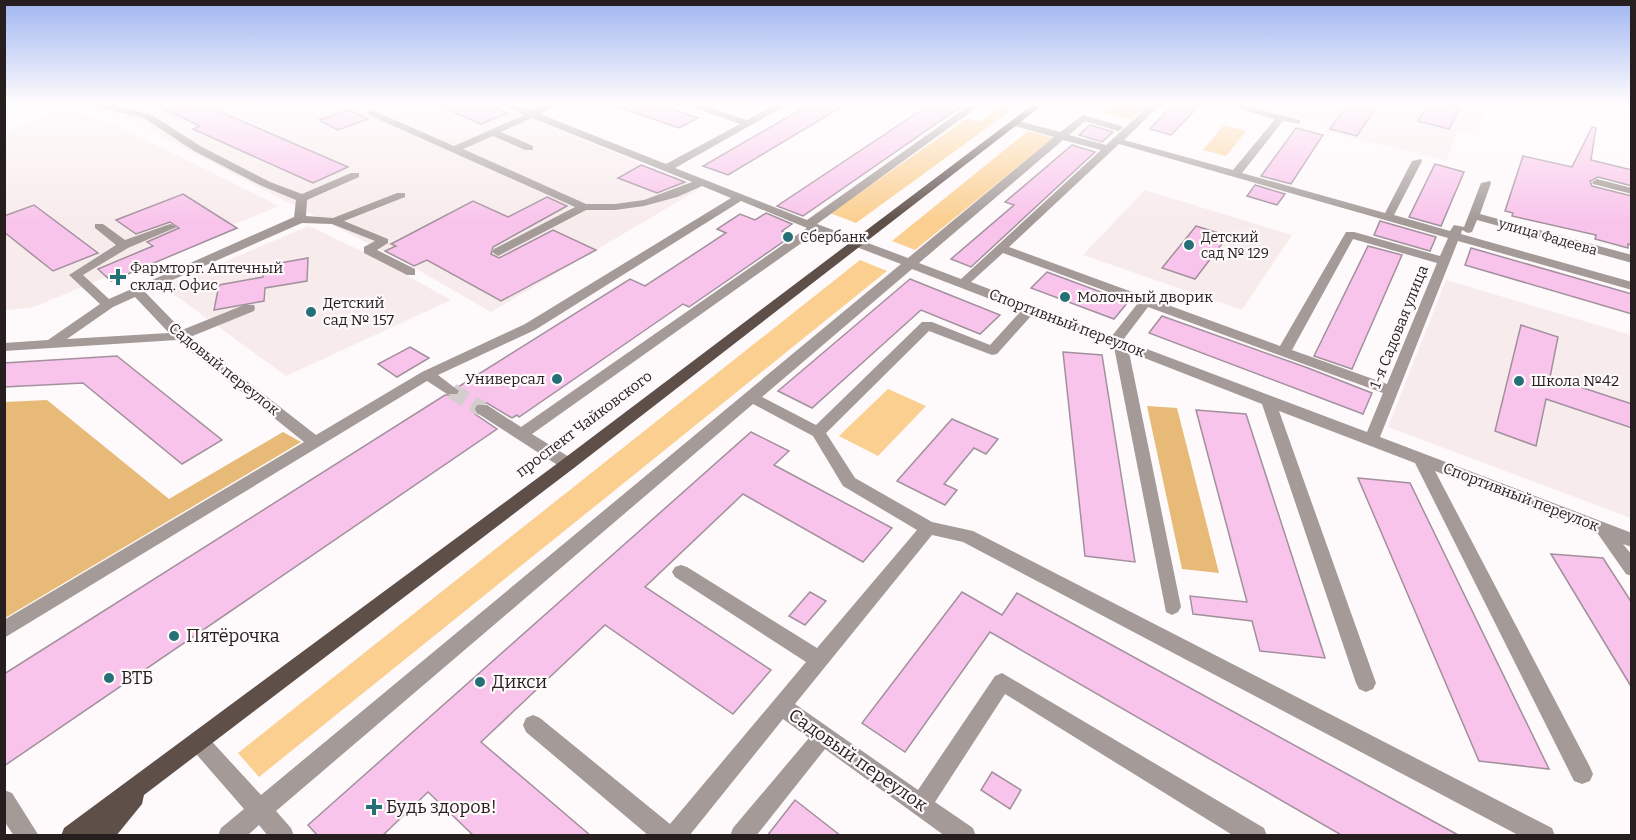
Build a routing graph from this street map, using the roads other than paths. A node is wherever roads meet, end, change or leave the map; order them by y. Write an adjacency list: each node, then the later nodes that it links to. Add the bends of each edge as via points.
1 (187, 142): 27 (street, via 266,184)
2 (436, 142): 16 (street)
3 (470, 142): 16 (street)
4 (516, 142): 14 (street)
5 (602, 142): 18 (street, Спортивный переулок)
6 (715, 142): 18 (street)
7 (925, 142): 34 (street)
8 (990, 142): 37 (main road, проспект Чайковского)
9 (1055, 142): 43 (street)
10 (1084, 142): 15 (street)
11 (1116, 142): 15 (street)
12 (1122, 142): 19 (street)
13 (1261, 142): 19 (street)
14 (529, 148)
15 (1108, 149): 39 (street)
16 (453, 150): 28 (street)
17 (1417, 161): 30 (street)
18 (667, 168): 21 (street, Спортивный переулок)
19 (1235, 174): 30 (street)
20 (354, 175): 27 (street)
21 (701, 182): 26 (street, Спортивный переулок); 28 (street, via 645,204)
22 (1597, 182): 24 (street)
23 (1486, 183): 29 (street, 1-я Садовая улица)
24 (1632, 191)
25 (401, 195): 32 (street)
26 (740, 197): 34 (street, Спортивный переулок); 58 (street, via 530,327)
27 (302, 198): 31 (street)
28 (584, 207): 40 (street)
29 (1474, 216): 36 (street, 1-я Садовая улица); 41 (street)
30 (1388, 217): 36 (street)
31 (300, 219): 32 (street); 48 (street)
32 (334, 221): 44 (street, via 384,241 368,250)
33 (99, 226): 38 (street)
34 (813, 226): 37 (street, Спортивный переулок); 65 (street)
35 (171, 227): 38 (street)
36 (1460, 231): 42 (street, 1-я Садовая улица); 45 (street, улица Фадеева); 47 (street)
37 (857, 243): 43 (street, Спортивный переулок); 69 (main road, проспект Чайковского)
38 (124, 245): 50 (street, via 75,275)
39 (1001, 248): 46 (street); 49 (street)
40 (498, 252)
41 (1632, 259)
42 (1444, 261): 57 (street, via 1350,234); 60 (street, 1-я Садовая улица)
43 (910, 263): 46 (street, Спортивный переулок); 61 (street)
44 (411, 272)
45 (1632, 276)
46 (963, 284): 52 (street, Спортивный переулок)
47 (1632, 286)
48 (137, 292): 50 (street); 53 (street, Садовый переулок)
49 (1146, 302): 54 (street); 57 (street)
50 (108, 304): 55 (street)
51 (249, 308): 53 (street)
52 (1030, 309): 54 (street, Спортивный переулок); 64 (street, via 992,351 927,325)
53 (180, 336): 55 (street); 67 (street, Садовый переулок)
54 (1118, 343): 62 (street, Спортивный переулок); 75 (street)
55 (51, 344): 56 (street)
56 (4, 347)
57 (1284, 351): 60 (street)
58 (427, 375): 59 (street); 67 (street)
59 (452, 391)
60 (1391, 391): 66 (street, 1-я Садовая улица)
61 (751, 397): 64 (street); 87 (street)
62 (1268, 400): 66 (street, Спортивный переулок); 78 (street)
63 (482, 409): 65 (street)
64 (818, 432): 70 (street, via 849,483)
65 (521, 434): 69 (street)
66 (1371, 440): 68 (street, Спортивный переулок)
67 (315, 442): 76 (street)
68 (1421, 459): 71 (street, Спортивный переулок); 83 (street)
69 (568, 464): 82 (main road, проспект Чайковского)
70 (928, 528): 77 (street); 98 (street, via 968,536)
71 (1605, 530): 72 (street, Спортивный переулок); 73 (street)
72 (1632, 540)
73 (1632, 568)
74 (681, 572): 77 (street)
75 (1172, 607)
76 (4, 630)
77 (819, 660): 79 (street)
78 (1366, 683)
79 (781, 706): 81 (street, Садовый переулок); 94 (street)
80 (533, 725): 93 (street)
81 (823, 736): 86 (street, Садовый переулок); 95 (street)
82 (198, 741): 84 (main road, проспект Чайковского); 87 (street)
83 (1582, 774)
84 (151, 776): 89 (main road, проспект Чайковского); 90 (main road, проспект Чайковского)
85 (4, 801): 88 (street)
86 (921, 804): 96 (street, Садовый переулок); 97 (street, via 1002,682)
87 (259, 810): 91 (street); 92 (street)
88 (28, 836)
89 (72, 836)
90 (101, 836)
91 (229, 836)
92 (283, 836)
93 (667, 836)
94 (674, 836)
95 (741, 836)
96 (965, 836)
97 (1256, 836)
98 (1544, 836)

